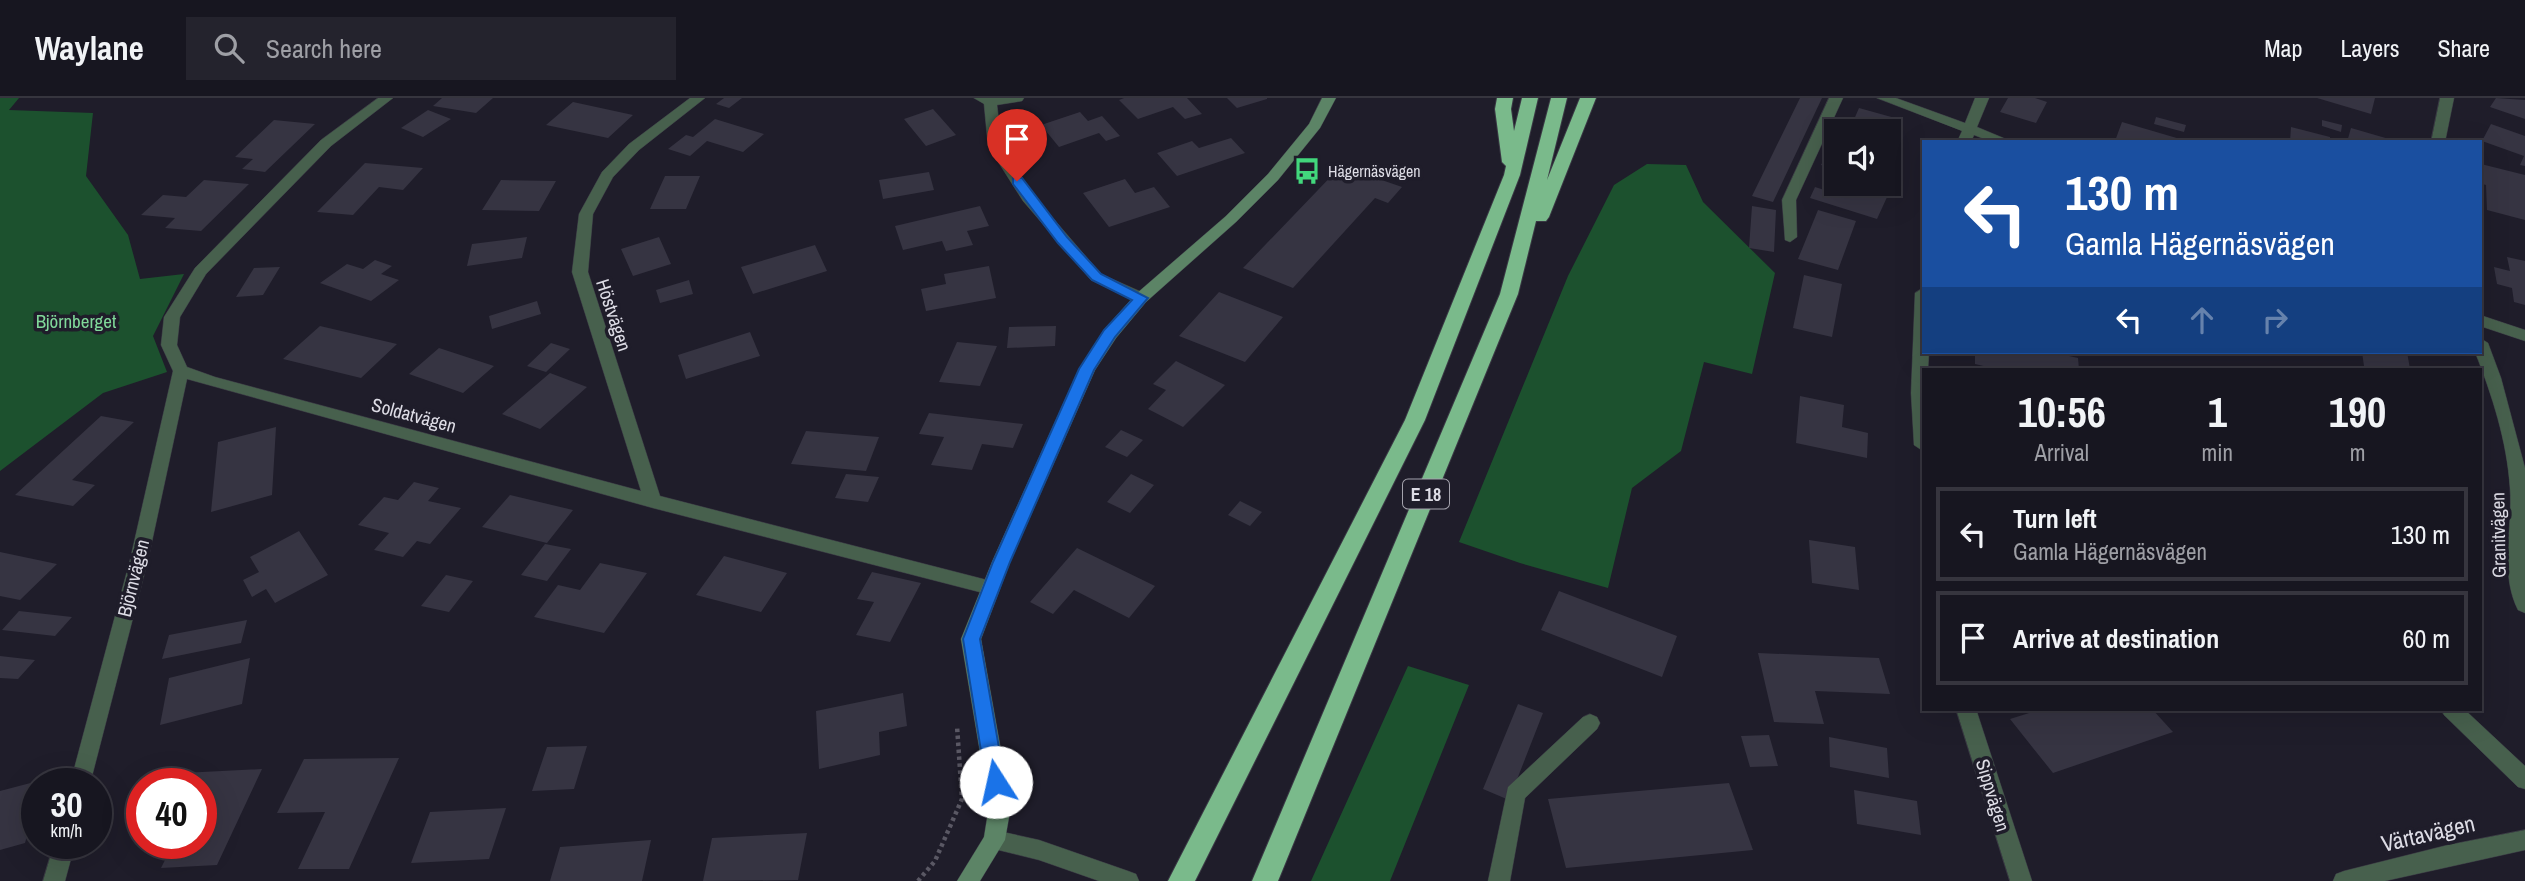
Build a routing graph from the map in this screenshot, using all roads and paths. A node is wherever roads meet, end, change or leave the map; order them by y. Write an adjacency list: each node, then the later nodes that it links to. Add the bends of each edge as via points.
1 (386, 98): 25 (street, via 326,143 200,271 172,317 169,345)
2 (698, 98): 27 (street, Höstvägen, via 634,147 607,175 586,214 580,272)
3 (1017, 98): 13 (street)
4 (1329, 98): 20 (street, via 1315,125 1273,177)
5 (1505, 98): 17 (highway)
6 (1530, 98): 17 (highway, E 18)
7 (1559, 98): 19 (highway, E 18)
8 (1588, 98): 19 (highway)
9 (1836, 98): 18 (street, via 1789,201)
10 (1884, 98): 14 (street)
11 (1982, 98): 14 (street)
12 (2447, 98): 16 (street)
13 (985, 100): 20 (street, via 995,146 1028,198 1097,277)
14 (1966, 135): 15 (street)
15 (1995, 140)
16 (2438, 140)
17 (1512, 175): 43 (highway, E 18, via 1415,420)
18 (1790, 237)
19 (1509, 293): 44 (highway, E 18)
20 (1141, 298): 28 (street, via 1087,369)
21 (1922, 318): 26 (street)
22 (2482, 321): 23 (street)
23 (2525, 336)
24 (2482, 348): 29 (street, Granitvägen, via 2514,454 2519,491 2515,564)
25 (181, 371): 27 (street, Soldatvägen); 33 (street, Björnvägen, via 139,560)
26 (1922, 432)
27 (653, 501): 28 (street, Soldatvägen)
28 (991, 588): 36 (street, via 971,639 1000,806)
29 (2525, 605)
30 (1967, 711): 46 (street, Sippvägen)
31 (2453, 711): 34 (street)
32 (1590, 723): 45 (street, via 1515,794)
33 (84, 768)
34 (2525, 780)
35 (962, 799): 41 (path, via 935,861)
36 (993, 840): 39 (street, via 1039,850); 42 (street)
37 (2525, 840): 47 (street, Värtavägen)
38 (60, 859): 40 (street)
39 (1124, 879)
40 (54, 881)
41 (918, 881)
42 (968, 881)
43 (1181, 881)
44 (1265, 881)
45 (1499, 881)
46 (2021, 881)
47 (2344, 881)

